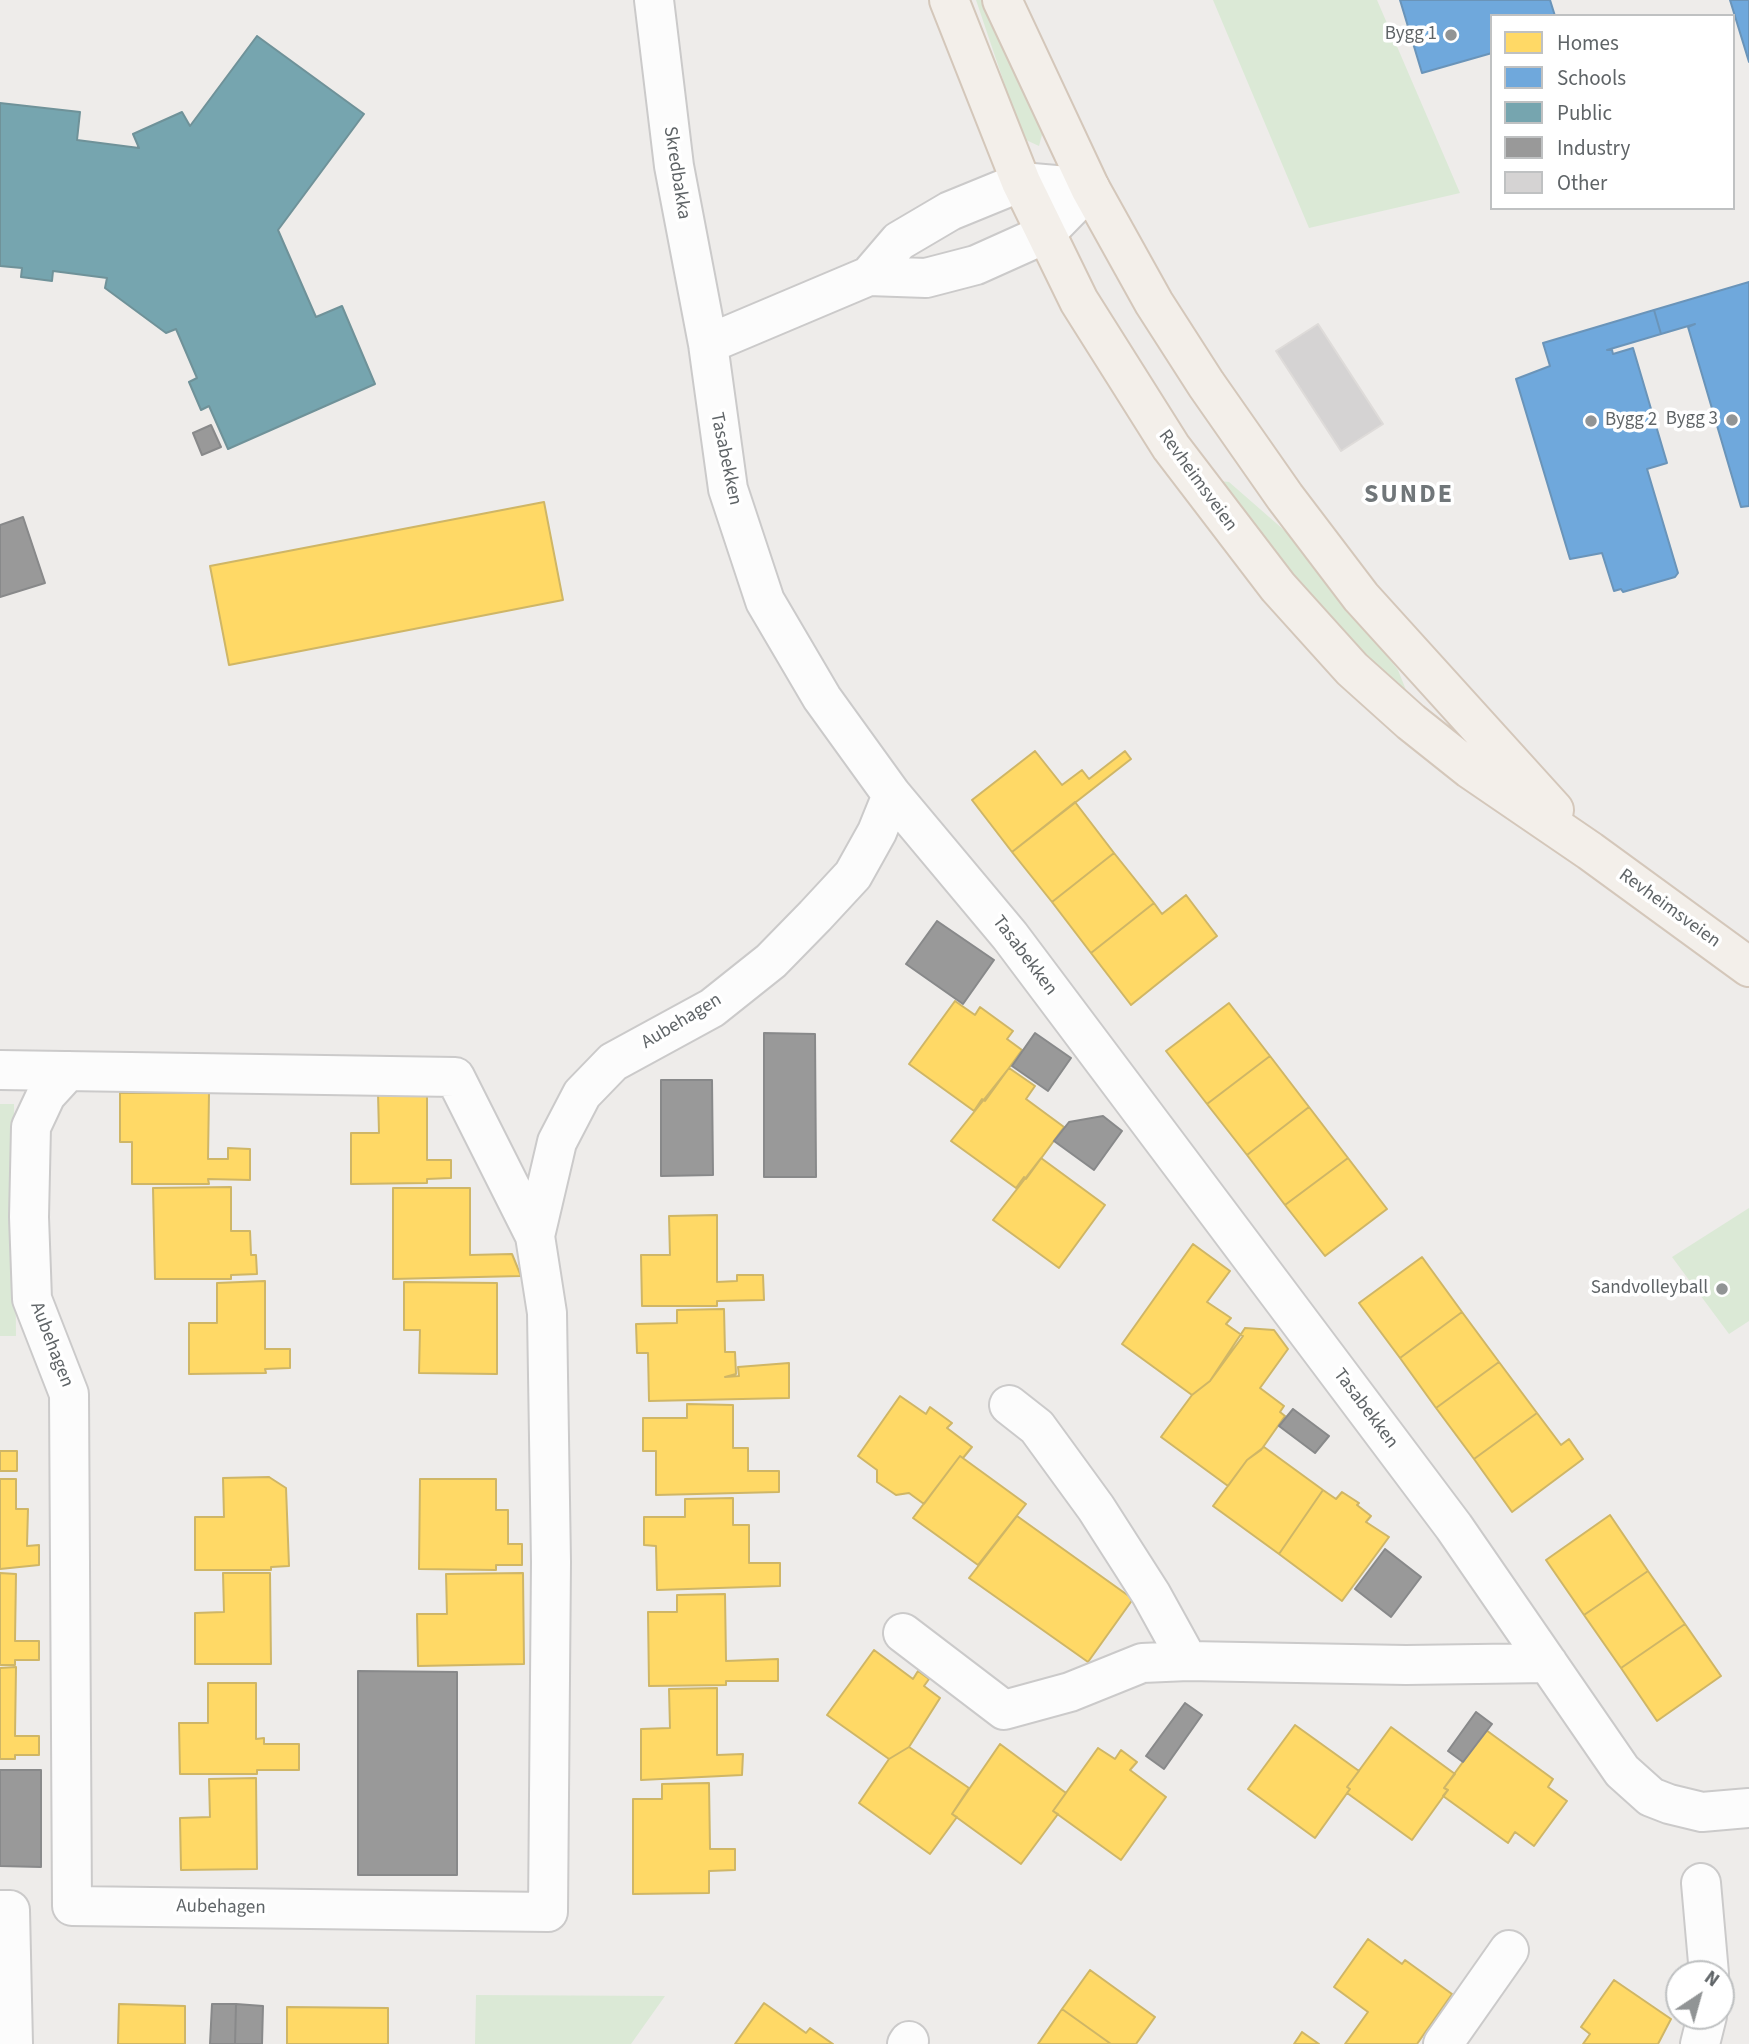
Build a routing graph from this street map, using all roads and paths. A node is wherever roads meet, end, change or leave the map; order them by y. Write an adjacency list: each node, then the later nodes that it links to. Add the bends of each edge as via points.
1 (654, 0): 8 (street, Skredbakka, via 674,166)
2 (949, 0): 4 (main road, Revheimsveien)
3 (1002, 0): 5 (main road, Revheimsveien)
4 (1021, 182): 5 (street); 6 (main road, Revheimsveien); 7 (street, via 950,211 899,241)
5 (1090, 188): 6 (street); 10 (main road, Revheimsveien, via 1154,303 1285,497 1361,597)
6 (1045, 234): 7 (street, via 976,265 926,278); 10 (main road, Revheimsveien, via 1128,383 1171,447 1279,587 1352,669 1411,722 1470,769)
7 (869, 276): 8 (street)
8 (708, 344): 9 (street, Tasabekken, via 728,489 765,601 822,698)
9 (892, 795): 14 (street, Aubehagen, via 853,875 771,961 712,1008 613,1062 582,1094 557,1142); 18 (street, Tasabekken, via 1010,936 1454,1527)
10 (1590, 851): 11 (main road, Revheimsveien)
11 (1749, 967)
12 (0, 1070): 13 (street, Aubehagen)
13 (68, 1071): 14 (street, Aubehagen, via 455,1077); 14 (street, Aubehagen, via 46,1095 31,1127 29,1217 32,1299 69,1394 72,1906 548,1912 551,1562 547,1313)
14 (535, 1236)
15 (1009, 1405): 17 (street, via 1037,1427 1096,1508)
16 (903, 1633): 17 (street, via 1004,1710 1070,1692 1142,1663)
17 (1188, 1661): 18 (street)
18 (1548, 1663): 19 (street, Tasabekken, via 1622,1771 1651,1797 1702,1812)
19 (1749, 1808)
20 (1701, 1883): 23 (street)
21 (0, 1910): 24 (street, via 10,1910)
22 (1509, 1950): 25 (street)
23 (1708, 1960)
24 (13, 2044)
25 (1443, 2044)

